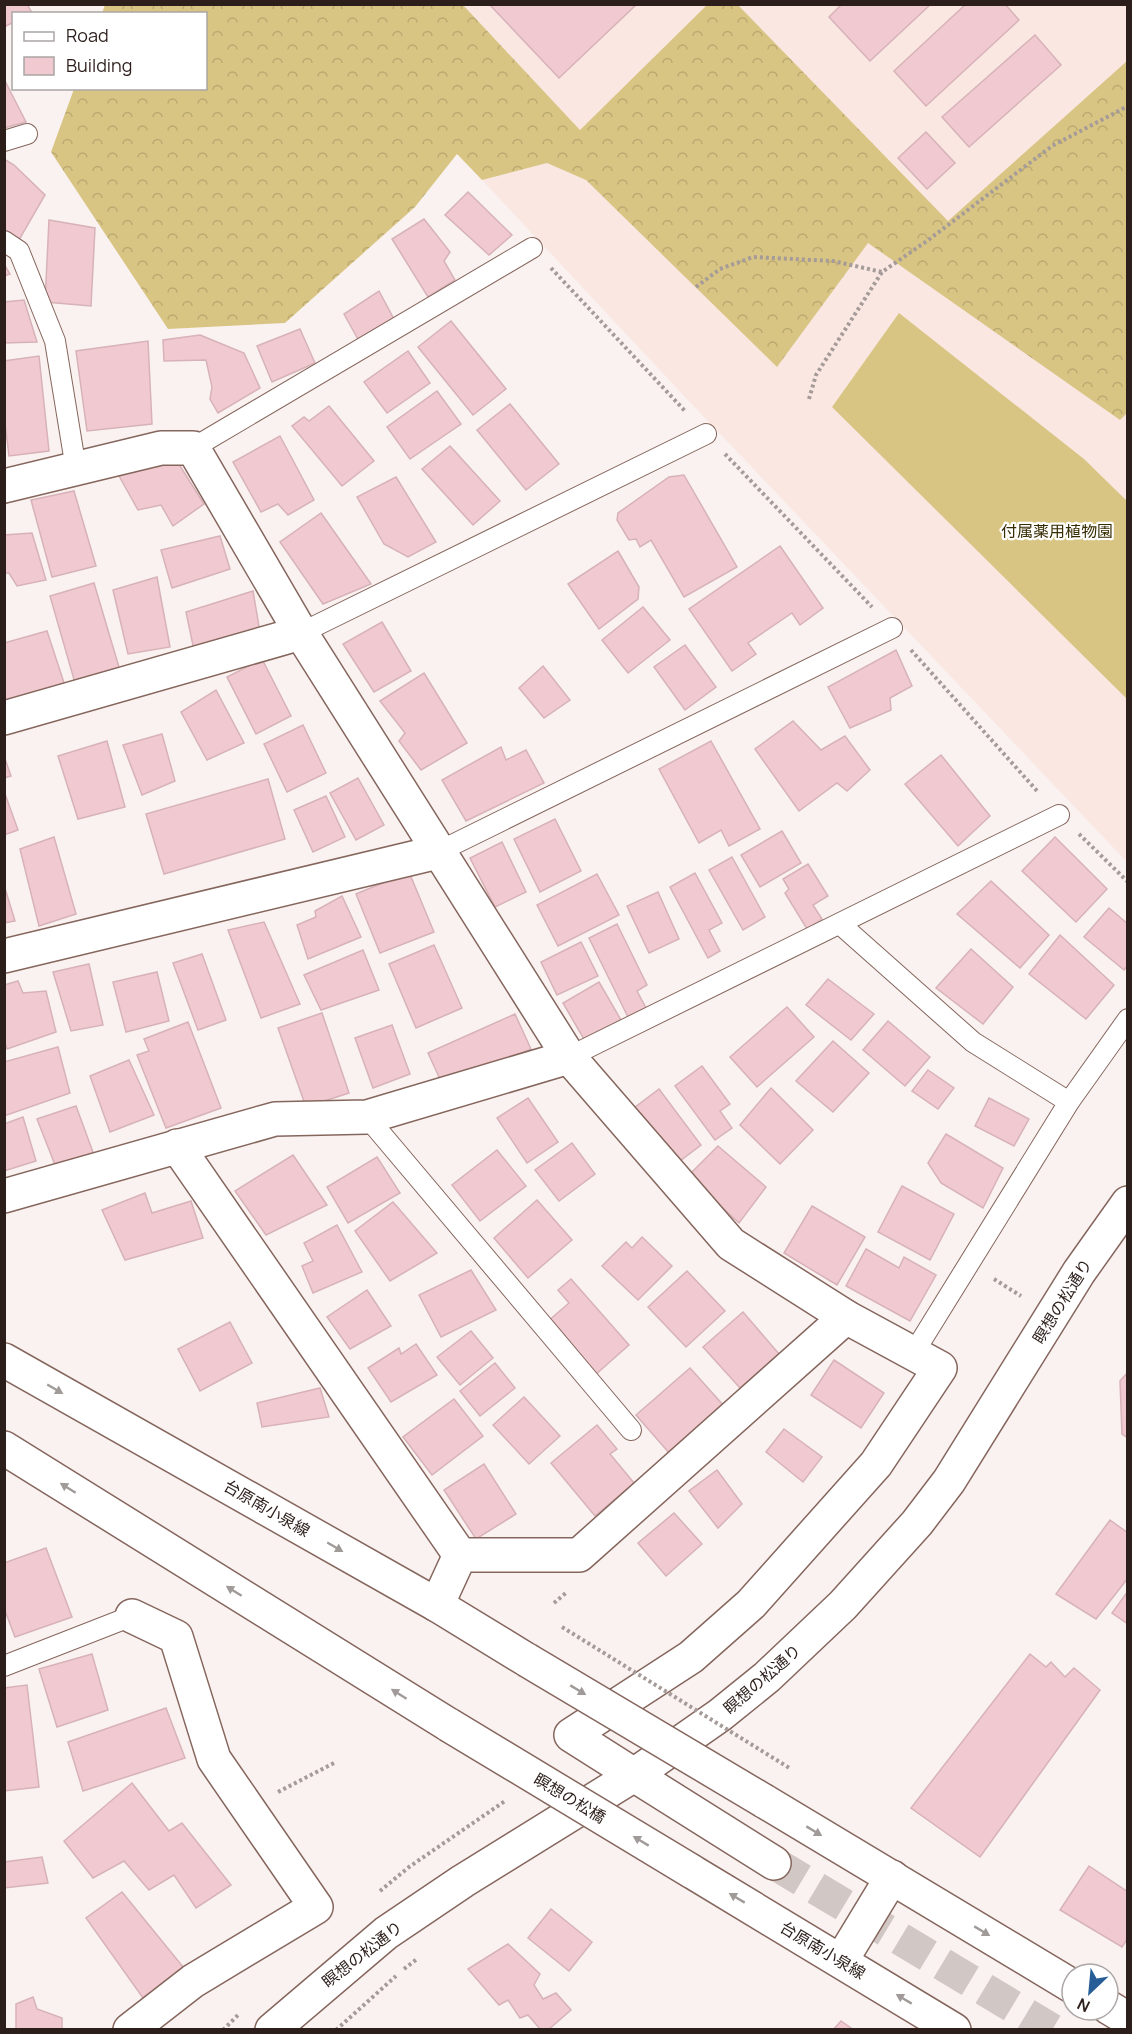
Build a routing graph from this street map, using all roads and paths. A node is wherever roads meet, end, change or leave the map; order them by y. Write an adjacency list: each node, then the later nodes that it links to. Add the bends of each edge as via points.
1 (1128, 106): 6 (path, via 1052,146)
2 (27, 134): 3 (lane)
3 (4, 141)
4 (4, 241): 11 (lane, via 19,251 55,341)
5 (532, 248): 9 (path); 10 (lane)
6 (882, 272): 7 (path, via 833,261 753,257 720,269); 8 (path, via 816,375)
7 (696, 287)
8 (809, 399)
9 (706, 434): 13 (path); 14 (lane)
10 (193, 448): 11 (street, via 161,448); 14 (street)
11 (76, 469): 12 (street)
12 (4, 486)
13 (892, 628): 16 (path); 17 (lane)
14 (301, 633): 15 (street); 17 (street)
15 (4, 718)
16 (1059, 815): 18 (path); 19 (lane)
17 (438, 852): 20 (street); 22 (street)
18 (1128, 882)
19 (840, 924): 22 (lane); 23 (lane, via 974,1042)
20 (4, 956)
21 (1128, 1018): 23 (lane)
22 (569, 1057): 24 (street); 30 (street, via 731,1244)
23 (1069, 1102): 31 (lane)
24 (367, 1118): 25 (street, via 275,1119); 33 (lane)
25 (177, 1146): 26 (street); 35 (street)
26 (4, 1196)
27 (1128, 1203): 42 (street, 瞑想の松通り, via 1079,1272 949,1481 917,1523 843,1605 767,1677)
28 (985, 1274): 29 (path)
29 (1021, 1296)
30 (846, 1317): 31 (street); 35 (street, via 579,1555)
31 (913, 1354): 42 (street, via 940,1368 876,1464 804,1546 751,1604 691,1657 570,1735)
32 (4, 1360): 36 (street, 台原南小泉線, one-way to 36)
33 (631, 1430)
34 (4, 1448): 45 (street, 瞑想の松橋, one-way to 34, bridge)
35 (460, 1555): 36 (street)
36 (437, 1605): 46 (street, 台原南小泉線, one-way to 46, bridge)
37 (132, 1616): 39 (lane); 43 (street, via 176,1638 214,1759)
38 (562, 1627): 41 (path, bridge)
39 (4, 1666)
40 (336, 1762): 43 (path)
41 (791, 1769)
42 (634, 1775): 44 (street); 51 (street, 瞑想の松通り, via 463,1881 386,1934)
43 (249, 1808): 50 (street, via 316,1907 193,1981)
44 (774, 1863)
45 (691, 1871): 48 (street, 台原南小泉線, one-way to 45)
46 (892, 1877): 48 (street); 49 (street, one-way to 49)
47 (422, 1955): 52 (path)
48 (841, 1961): 53 (street, 台原南小泉線, one-way to 48)
49 (1060, 1979)
50 (130, 2030)
51 (272, 2030)
52 (336, 2030)
53 (954, 2030)

